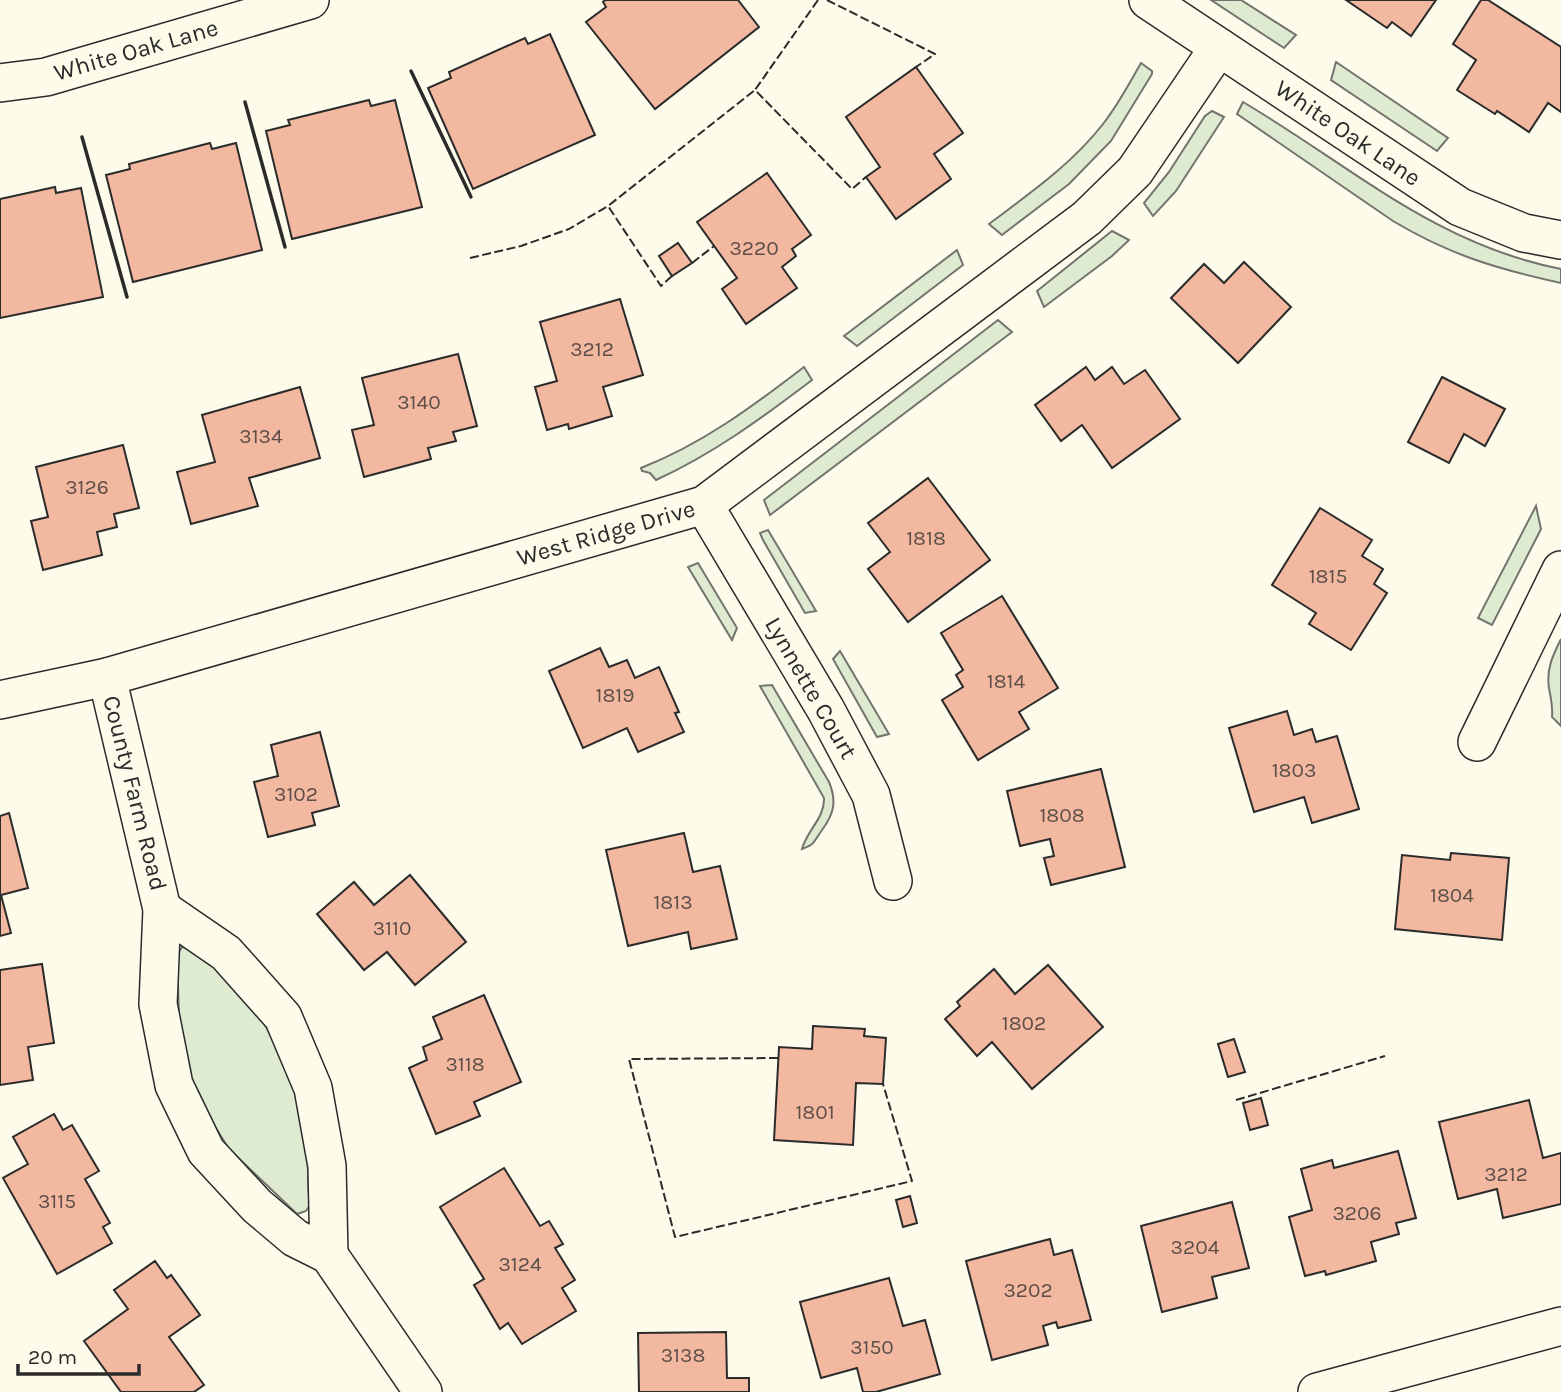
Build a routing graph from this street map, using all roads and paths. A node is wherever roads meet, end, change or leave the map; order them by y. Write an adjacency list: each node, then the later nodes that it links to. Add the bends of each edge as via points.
1 (310, 0): 4 (street, White Oak Lane, via 47,76)
2 (1148, 0): 3 (street, White Oak Lane)
3 (1219, 47): 5 (street, White Oak Lane, via 1460,207 1524,233); 6 (street, West Ridge Drive, via 1135,172 1087,218)
4 (0, 83)
5 (1561, 240)
6 (704, 505): 8 (street, West Ridge Drive); 11 (street, Lynnette Court, via 871,795)
7 (1561, 570): 10 (street)
8 (107, 677): 9 (street, West Ridge Drive); 12 (street, County Farm Road)
9 (0, 700)
10 (1477, 742)
11 (893, 881)
12 (162, 909): 13 (street, County Farm Road, via 226,953 282,1017 313,1088 327,1166); 13 (street, County Farm Road, via 158,1003 174,1085 206,1151 257,1206 295,1238)
13 (329, 1255): 15 (street, County Farm Road)
14 (1561, 1326): 16 (street)
15 (423, 1392)
16 (1318, 1392)

